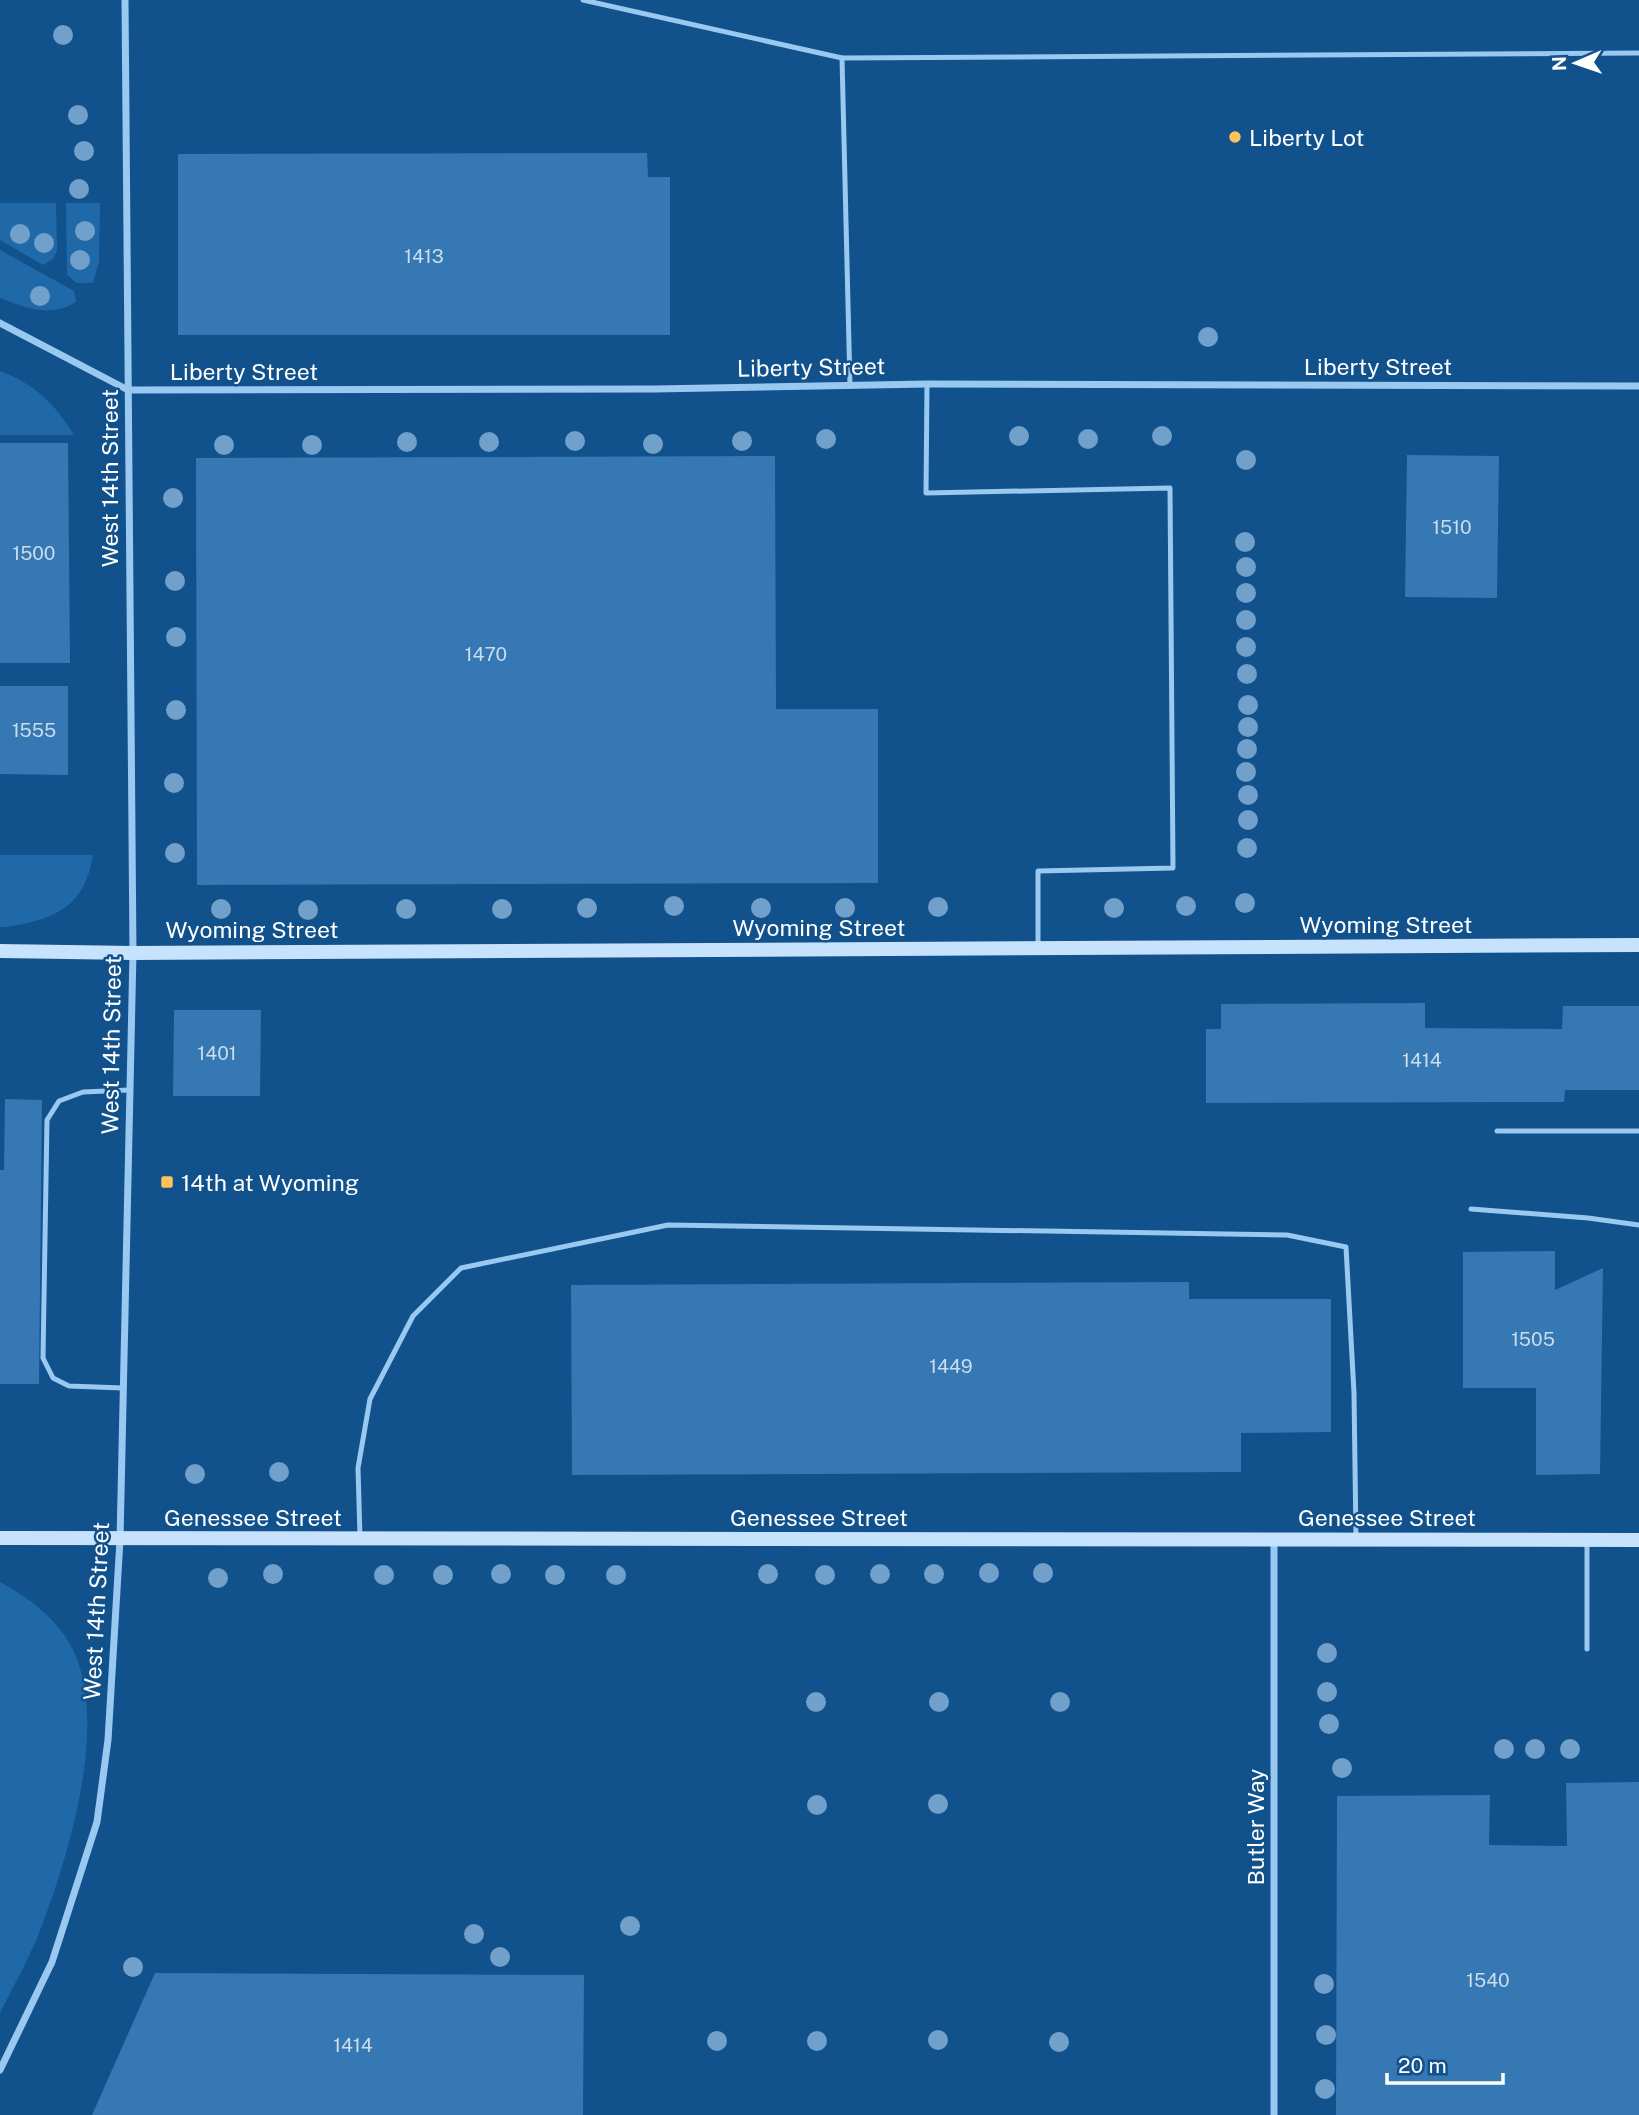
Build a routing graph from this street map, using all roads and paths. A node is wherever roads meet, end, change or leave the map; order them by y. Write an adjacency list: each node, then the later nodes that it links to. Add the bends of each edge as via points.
1 (125, 0): 9 (street, West 14th Street)
2 (583, 0): 4 (lane)
3 (1639, 53): 4 (lane)
4 (842, 58): 7 (lane)
5 (0, 323): 9 (street, Liberty Street)
6 (927, 384): 7 (street, Liberty Street); 8 (street, Liberty Street); 11 (lane, via 926,493 1170,488 1173,868 1038,871)
7 (850, 386): 9 (street, Liberty Street)
8 (1639, 386)
9 (128, 390): 13 (street, West 14th Street)
10 (1639, 946): 11 (main road, Wyoming Street)
11 (1038, 948): 13 (main road, Wyoming Street)
12 (0, 951): 13 (main road, Wyoming Street)
13 (132, 953): 14 (street, West 14th Street)
14 (129, 1090): 19 (street, West 14th Street); 19 (lane, via 83,1091 59,1101 47,1120 43,1358 53,1378 69,1387)
15 (1497, 1131): 16 (lane)
16 (1639, 1131)
17 (1471, 1209): 18 (lane)
18 (1639, 1225)
19 (123, 1388): 23 (street, West 14th Street)
20 (0, 1538): 23 (main road, Genessee Street)
21 (1274, 1539): 22 (main road, Genessee Street); 24 (main road, Genessee Street); 29 (street, Butler Way)
22 (1356, 1539): 24 (lane, via 1346,1247 1287,1235 668,1225 461,1268 413,1316 370,1399 358,1468); 25 (main road, Genessee Street)
23 (120, 1540): 24 (main road, Genessee Street); 28 (street, West 14th Street, via 108,1740 97,1822 52,1962)
24 (360, 1540)
25 (1587, 1540): 26 (main road, Genessee Street); 27 (lane)
26 (1639, 1540)
27 (1587, 1649)
28 (0, 2070)
29 (1275, 2115)

